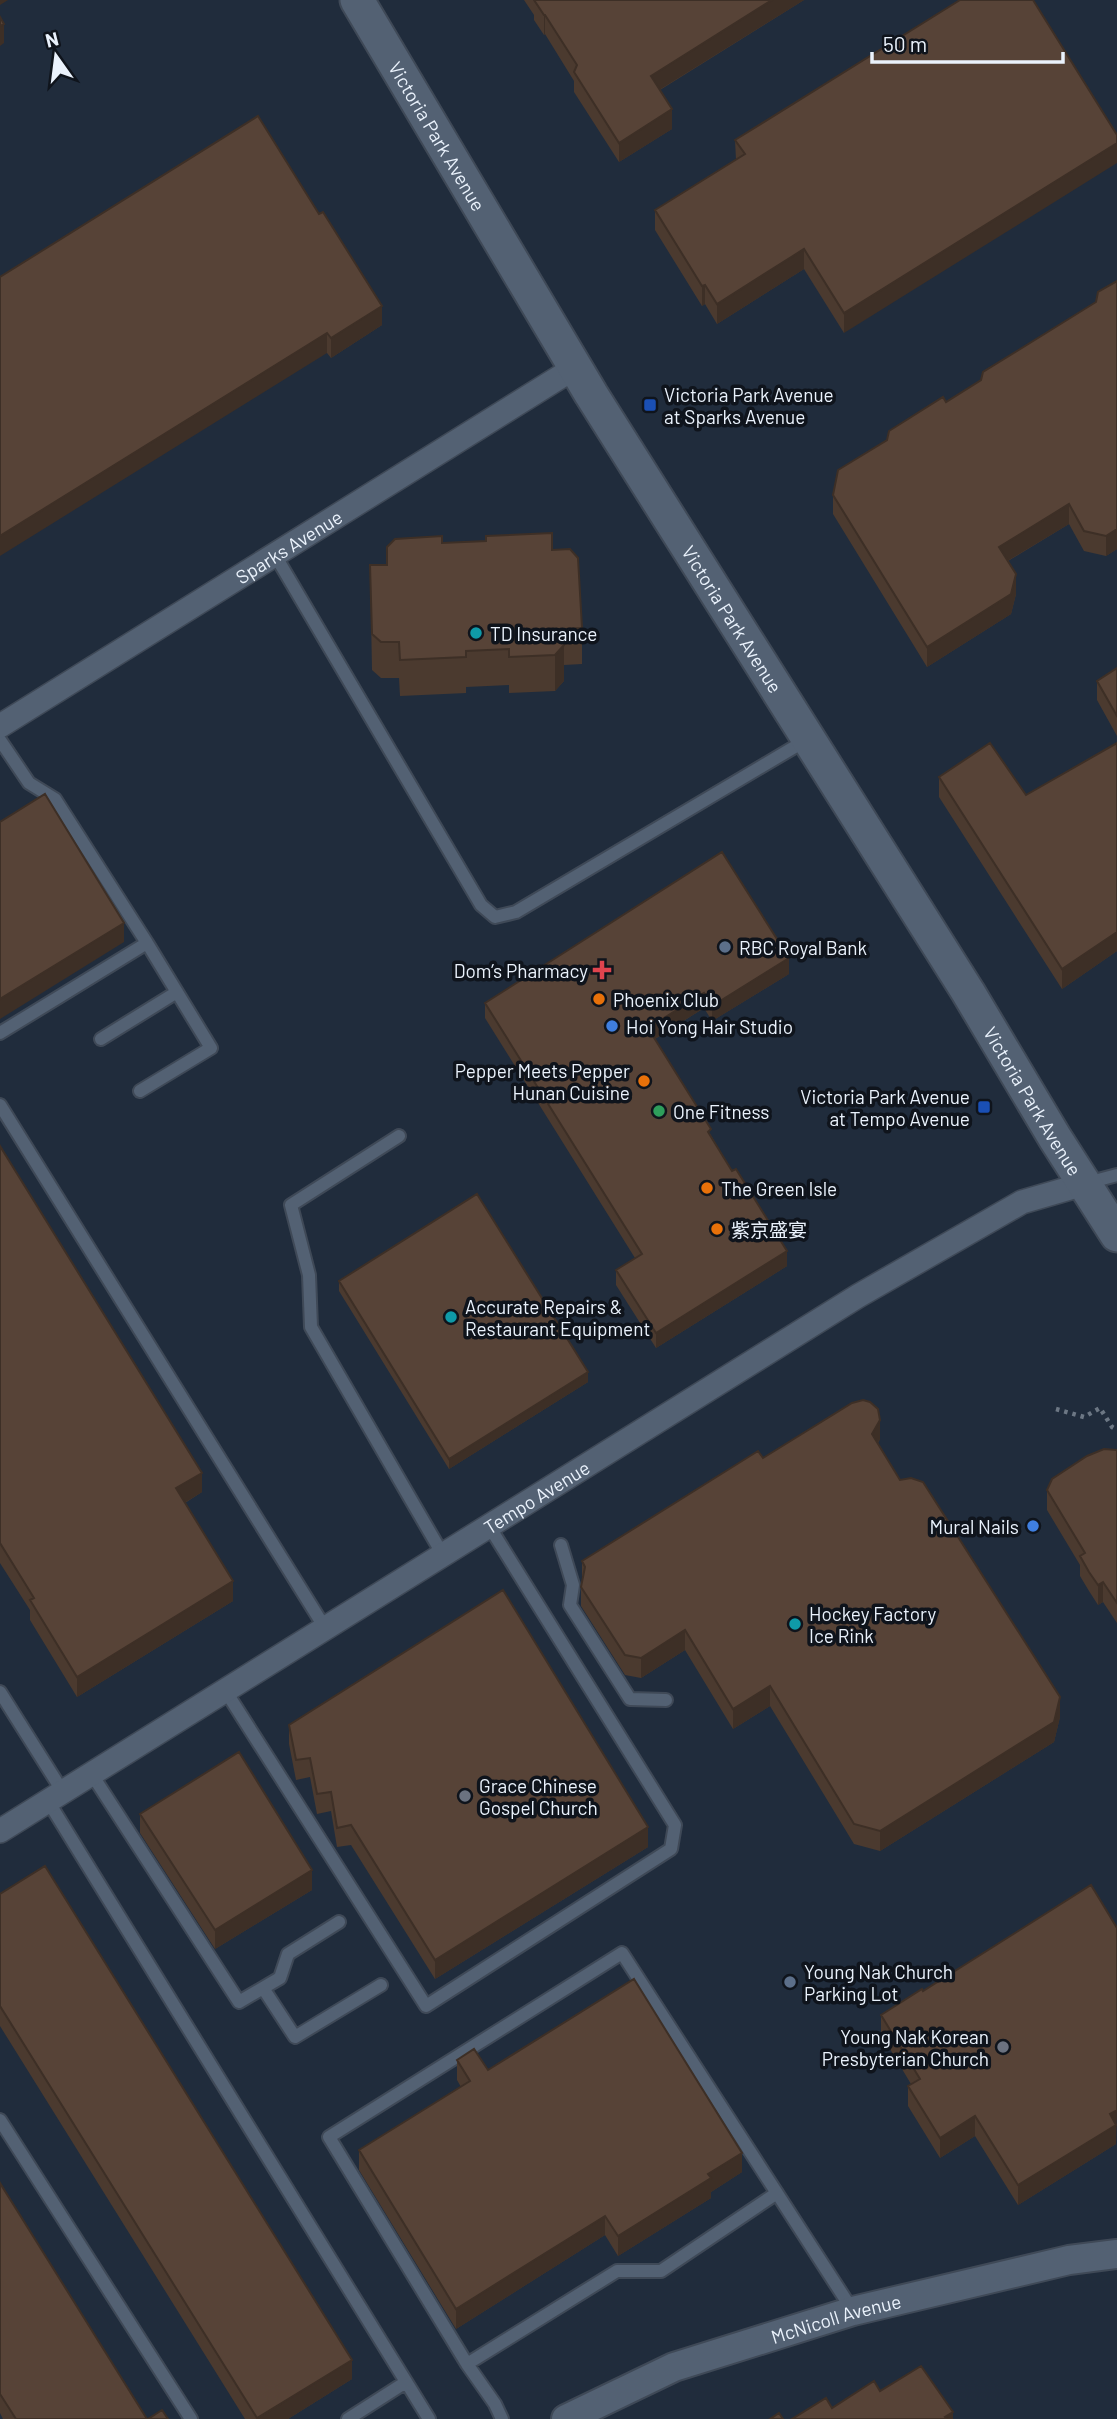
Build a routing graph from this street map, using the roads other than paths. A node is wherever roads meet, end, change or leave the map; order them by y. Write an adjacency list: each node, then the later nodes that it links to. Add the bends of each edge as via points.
1 (357, 0): 2 (main road, Victoria Park Avenue)
2 (576, 367): 3 (street, Sparks Avenue); 5 (main road, Victoria Park Avenue)
3 (275, 555): 4 (street, Sparks Avenue); 5 (lane, via 481,905 495,917 516,912)
4 (0, 726)
5 (808, 738): 15 (main road, Victoria Park Avenue)
6 (0, 740): 7 (lane, via 29,783 55,799)
7 (147, 943): 8 (lane); 9 (lane)
8 (177, 992): 10 (lane); 11 (lane, via 211,1048)
9 (0, 1032)
10 (101, 1039)
11 (140, 1091)
12 (0, 1105): 20 (lane)
13 (399, 1136): 19 (lane, via 290,1205 309,1275 311,1327)
14 (1117, 1175): 15 (lane)
15 (1084, 1184): 16 (main road, Victoria Park Avenue); 17 (street, Tempo Avenue, via 1022,1202 905,1269)
16 (1117, 1235)
17 (489, 1526): 19 (street, Tempo Avenue); 21 (lane, via 675,1825 671,1849 426,2006)
18 (562, 1545): 23 (lane, via 573,1585 569,1605 621,1686 630,1699)
19 (443, 1555): 20 (street, Tempo Avenue)
20 (325, 1628): 21 (street, Tempo Avenue)
21 (225, 1690): 24 (street, Tempo Avenue)
22 (0, 1692): 25 (lane)
23 (666, 1700)
24 (91, 1773): 25 (street, Tempo Avenue); 29 (lane, via 239,2002)
25 (56, 1797): 26 (street, Tempo Avenue); 35 (lane, via 62,1828)
26 (3, 1823)
27 (339, 1922): 29 (lane, via 288,1954 280,1978)
28 (381, 1985): 29 (lane, via 295,2037)
29 (263, 1988)
30 (0, 2120): 36 (lane)
31 (777, 2193): 33 (lane); 34 (lane, via 662,2271 617,2271); 34 (lane, via 622,1953 328,2137)
32 (1117, 2254): 33 (street, McNicoll Avenue, via 1069,2260)
33 (853, 2311): 40 (street, McNicoll Avenue, via 674,2367)
34 (467, 2364): 39 (lane)
35 (406, 2382): 37 (lane); 38 (lane)
36 (191, 2419)
37 (348, 2419)
38 (429, 2419)
39 (502, 2419)
40 (566, 2419)

